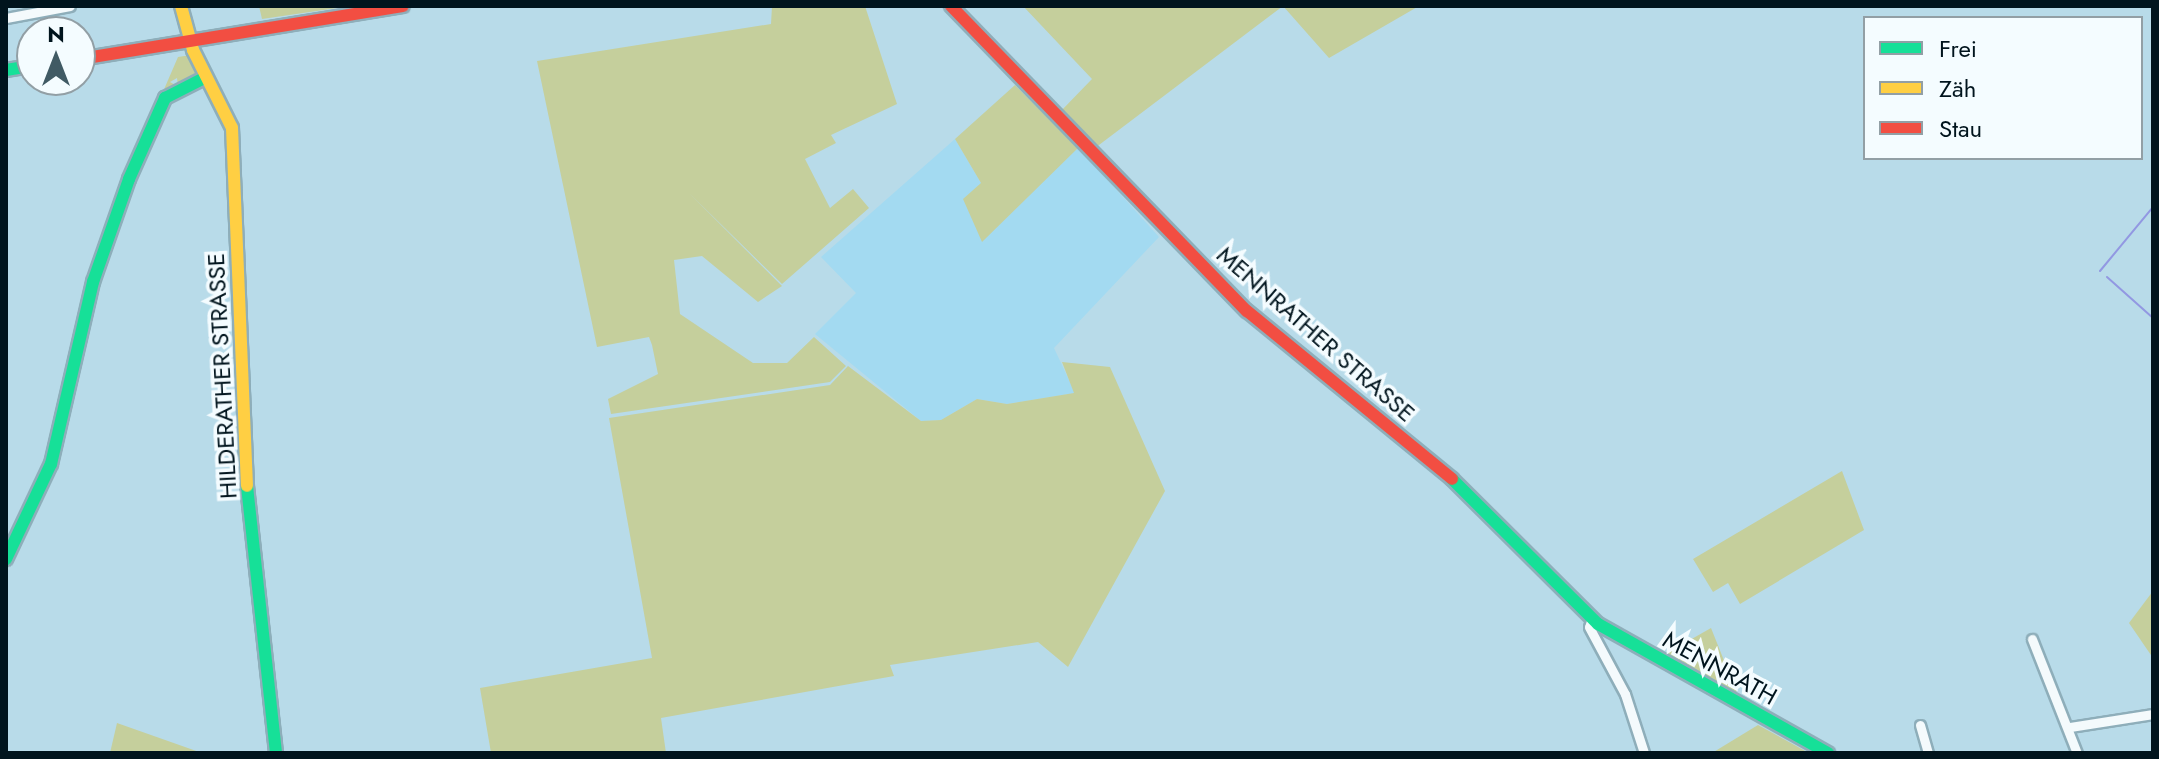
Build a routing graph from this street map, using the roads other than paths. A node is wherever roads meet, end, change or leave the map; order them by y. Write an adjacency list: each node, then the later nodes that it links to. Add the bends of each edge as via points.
1 (70, 6): 5 (street)
2 (181, 6): 6 (main road, HILDERATHER STRASSE)
3 (403, 6): 6 (main road)
4 (951, 6): 10 (main road, MENNRATHER STRASSE, via 1016,81 1247,311 1449,476)
5 (6, 18)
6 (190, 42): 7 (main road); 8 (main road, HILDERATHER STRASSE)
7 (96, 57)
8 (206, 77): 9 (main road, via 165,98 129,179 93,282 51,464); 15 (main road, HILDERATHER STRASSE, via 234,142 247,484)
9 (6, 559)
10 (1592, 618): 16 (street, via 1589,627 1625,694); 17 (main road, MENNRATH)
11 (2032, 639): 14 (street)
12 (2153, 714): 14 (street)
13 (1920, 725): 18 (street)
14 (2070, 727): 19 (street)
15 (276, 753)
16 (1644, 753)
17 (1828, 753)
18 (1928, 753)
19 (2077, 753)

